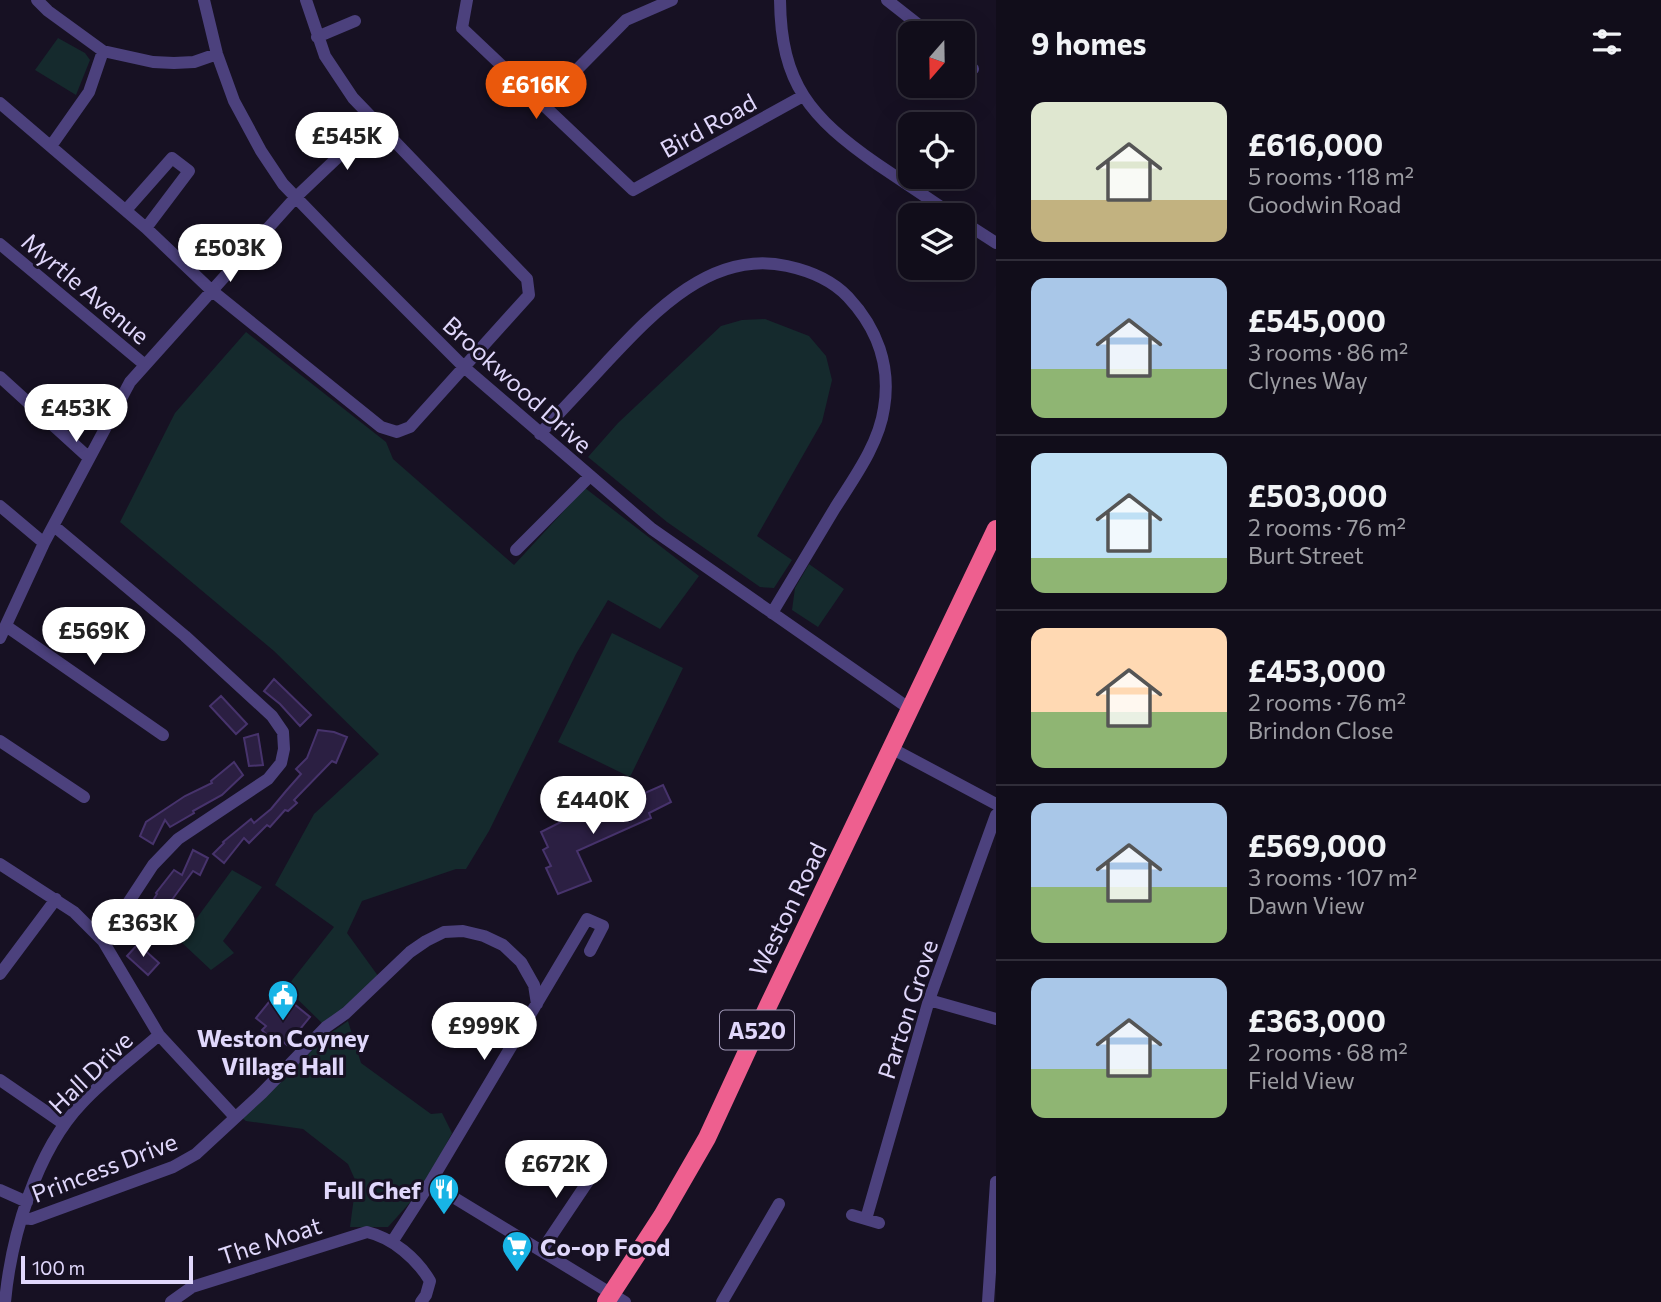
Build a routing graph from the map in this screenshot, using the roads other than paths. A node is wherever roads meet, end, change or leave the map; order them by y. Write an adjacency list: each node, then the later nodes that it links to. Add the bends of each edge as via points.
1 (37, 0): 11 (street)
2 (204, 0): 12 (street, Brookwood Drive)
3 (306, 0): 10 (street)
4 (467, 0): 15 (street, via 462,27)
5 (672, 0): 15 (street, via 626,20)
6 (780, 0): 13 (street, via 786,55)
7 (887, 0): 9 (street)
8 (355, 21): 10 (street)
9 (914, 21)
10 (317, 37): 16 (street, via 338,77)
11 (103, 51): 12 (street, via 174,63); 17 (street, via 89,92)
12 (217, 54): 18 (street, Brookwood Drive, via 234,101 261,151)
13 (803, 96): 15 (street, Bird Road, via 633,190); 19 (street, via 840,138)
14 (0, 103): 17 (street)
15 (543, 104)
16 (375, 122): 18 (street); 27 (street, via 527,279 529,295)
17 (51, 146): 20 (street)
18 (296, 197): 25 (street); 27 (street, Brookwood Drive)
19 (935, 203)
20 (126, 210): 21 (street); 21 (street, via 172,158 189,171)
21 (146, 228): 25 (street)
22 (975, 229): 23 (street)
23 (996, 243)
24 (0, 244): 26 (street, Myrtle Avenue)
25 (211, 290): 26 (street); 27 (street, via 380,427 397,432 410,427)
26 (145, 365): 30 (street, via 130,382)
27 (465, 368): 29 (street, Brookwood Drive)
28 (0, 377): 30 (street)
29 (540, 434): 31 (street, Brookwood Drive); 37 (street, via 649,317 696,282 723,270 775,263 828,281 866,318 881,347 884,410 863,463)
30 (88, 457): 33 (street)
31 (589, 477): 36 (street); 37 (street, Brookwood Drive, via 652,529)
32 (0, 506): 35 (street)
33 (54, 526): 35 (street); 48 (street, via 184,636 272,716 283,732 281,763 268,779 178,839 153,865)
34 (996, 529): 39 (highway, Weston Road / A520)
35 (44, 544): 38 (street)
36 (516, 550)
37 (772, 613): 39 (street, Brookwood Drive)
38 (2, 634): 40 (street)
39 (910, 709): 42 (highway, Weston Road / A520)
40 (163, 735)
41 (0, 741): 43 (street)
42 (891, 748): 44 (street); 69 (highway, Weston Road / A520, via 708,1138)
43 (84, 797)
44 (996, 804)
45 (996, 815): 51 (street, Parton Grove)
46 (0, 864): 47 (street)
47 (56, 899): 48 (street); 50 (street)
48 (103, 941): 54 (street)
49 (590, 951): 52 (street, via 603,926 587,919)
50 (0, 974)
51 (929, 1000): 53 (street); 64 (street, Parton Grove, via 872,1221)
52 (537, 1004): 56 (street, Princess Drive, via 534,985 521,962 503,945 463,931 444,932 410,952); 60 (street)
53 (996, 1019)
54 (159, 1035): 56 (street); 57 (street, Hall Drive)
55 (0, 1080): 57 (street)
56 (235, 1117): 65 (street, Princess Drive, via 196,1154 173,1167 31,1219)
57 (64, 1124): 62 (street, Hall Drive)
58 (597, 1168): 67 (street)
59 (996, 1182): 68 (street)
60 (430, 1183): 66 (street); 67 (street)
61 (0, 1190): 62 (street)
62 (27, 1202): 65 (street, Hall Drive)
63 (779, 1204): 73 (street)
64 (852, 1215)
65 (22, 1218): 70 (street, Hall Drive)
66 (392, 1242): 71 (street, The Moat, via 367,1232 353,1235 192,1287); 72 (street, The Moat, via 430,1282)
67 (542, 1250): 69 (street)
68 (993, 1274): 74 (street)
69 (614, 1300)
70 (5, 1302)
71 (171, 1302)
72 (421, 1302)
73 (722, 1302)
74 (988, 1302)

